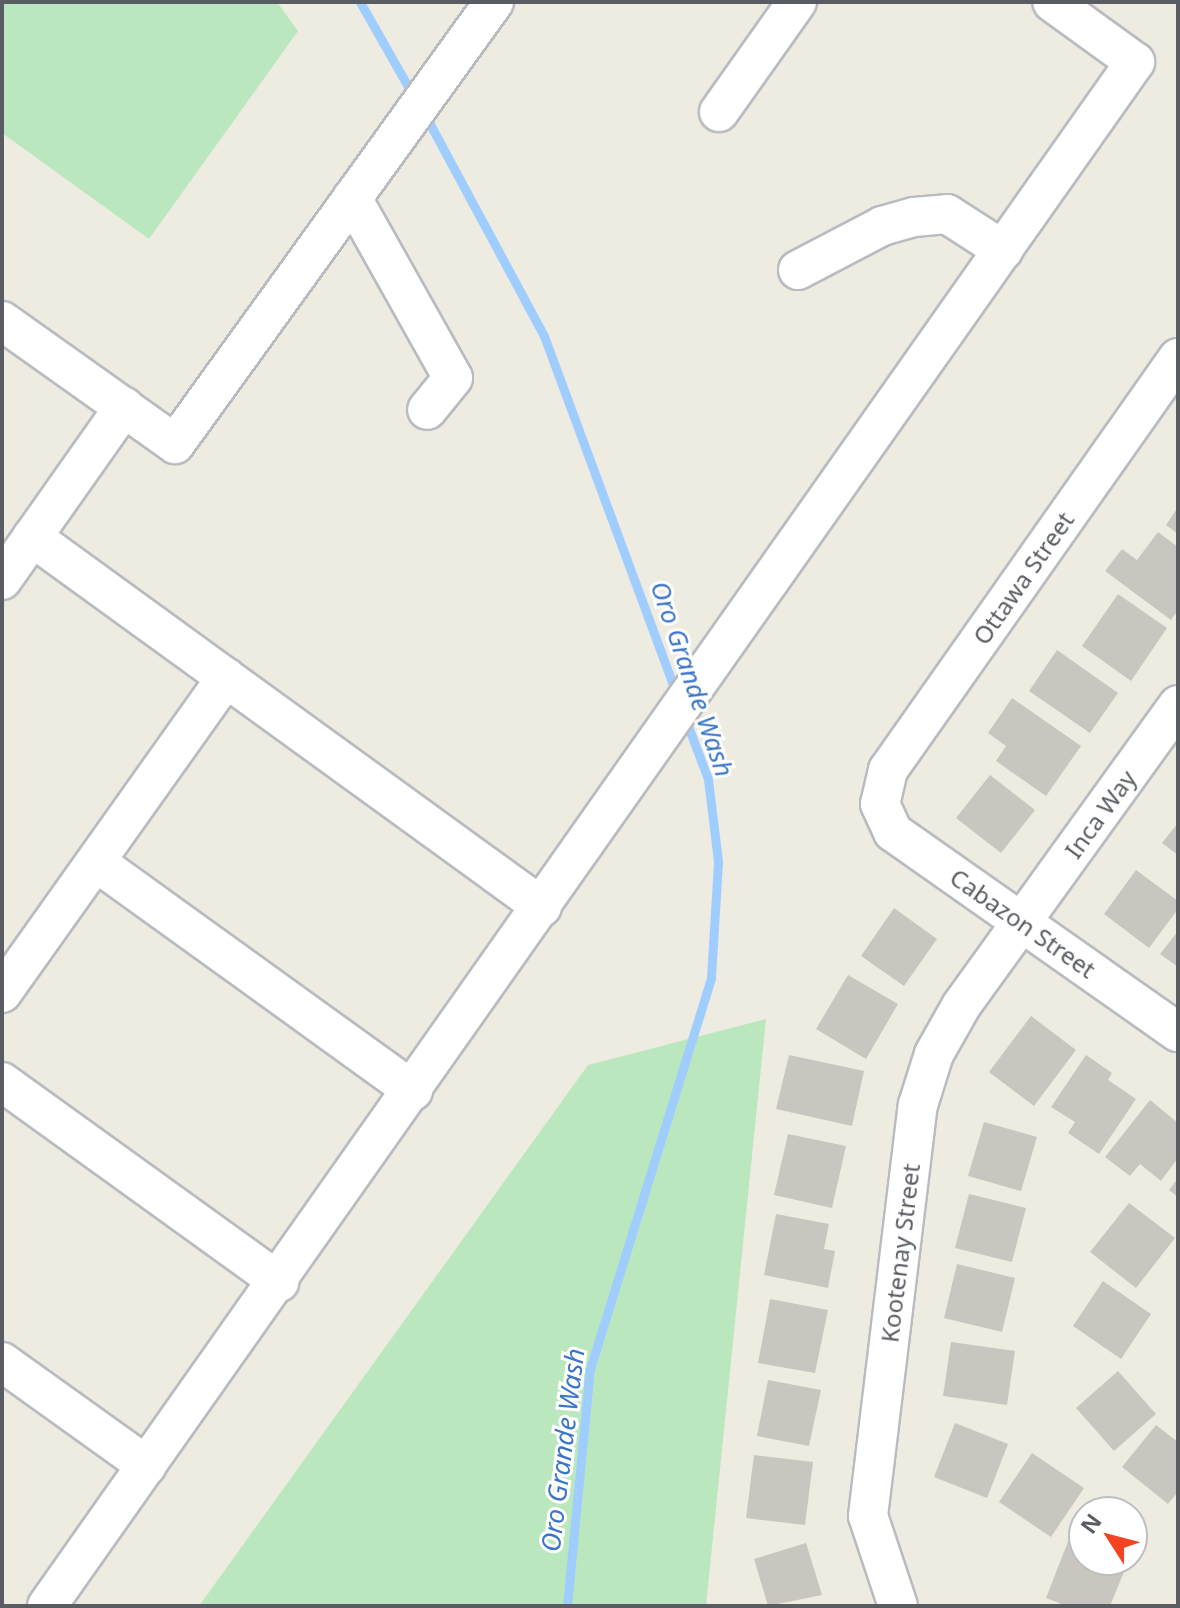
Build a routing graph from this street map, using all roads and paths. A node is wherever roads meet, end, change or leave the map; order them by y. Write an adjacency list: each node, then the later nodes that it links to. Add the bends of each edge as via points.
1 (494, 2): 5 (street)
2 (797, 2): 4 (street)
3 (1052, 2): 6 (street, via 1135,62)
4 (719, 112)
5 (352, 198): 10 (street, via 175,444); 11 (street, via 453,378)
6 (1003, 250): 7 (street, via 947,214 914,217 882,226); 18 (street)
7 (798, 270)
8 (2, 321): 10 (street)
9 (1178, 358): 16 (street, Ottawa Street, via 888,770)
10 (124, 407): 12 (street)
11 (427, 410)
12 (32, 537): 13 (street); 14 (street)
13 (2, 580)
14 (226, 678): 17 (street); 18 (street)
15 (1178, 705): 19 (street, Inca Way)
16 (880, 804): 19 (street, Cabazon Street, via 893,832)
17 (96, 862): 20 (street); 23 (street)
18 (542, 907): 23 (street)
19 (1023, 923): 21 (street, Cabazon Street); 28 (street, Kootenay Street, via 961,1006 934,1054 918,1105 868,1516)
20 (2, 993)
21 (1178, 1032)
22 (2, 1082): 24 (street)
23 (413, 1091): 24 (street)
24 (279, 1282): 26 (street)
25 (2, 1362): 26 (street)
26 (147, 1466): 27 (street)
27 (47, 1606)
28 (898, 1606)

